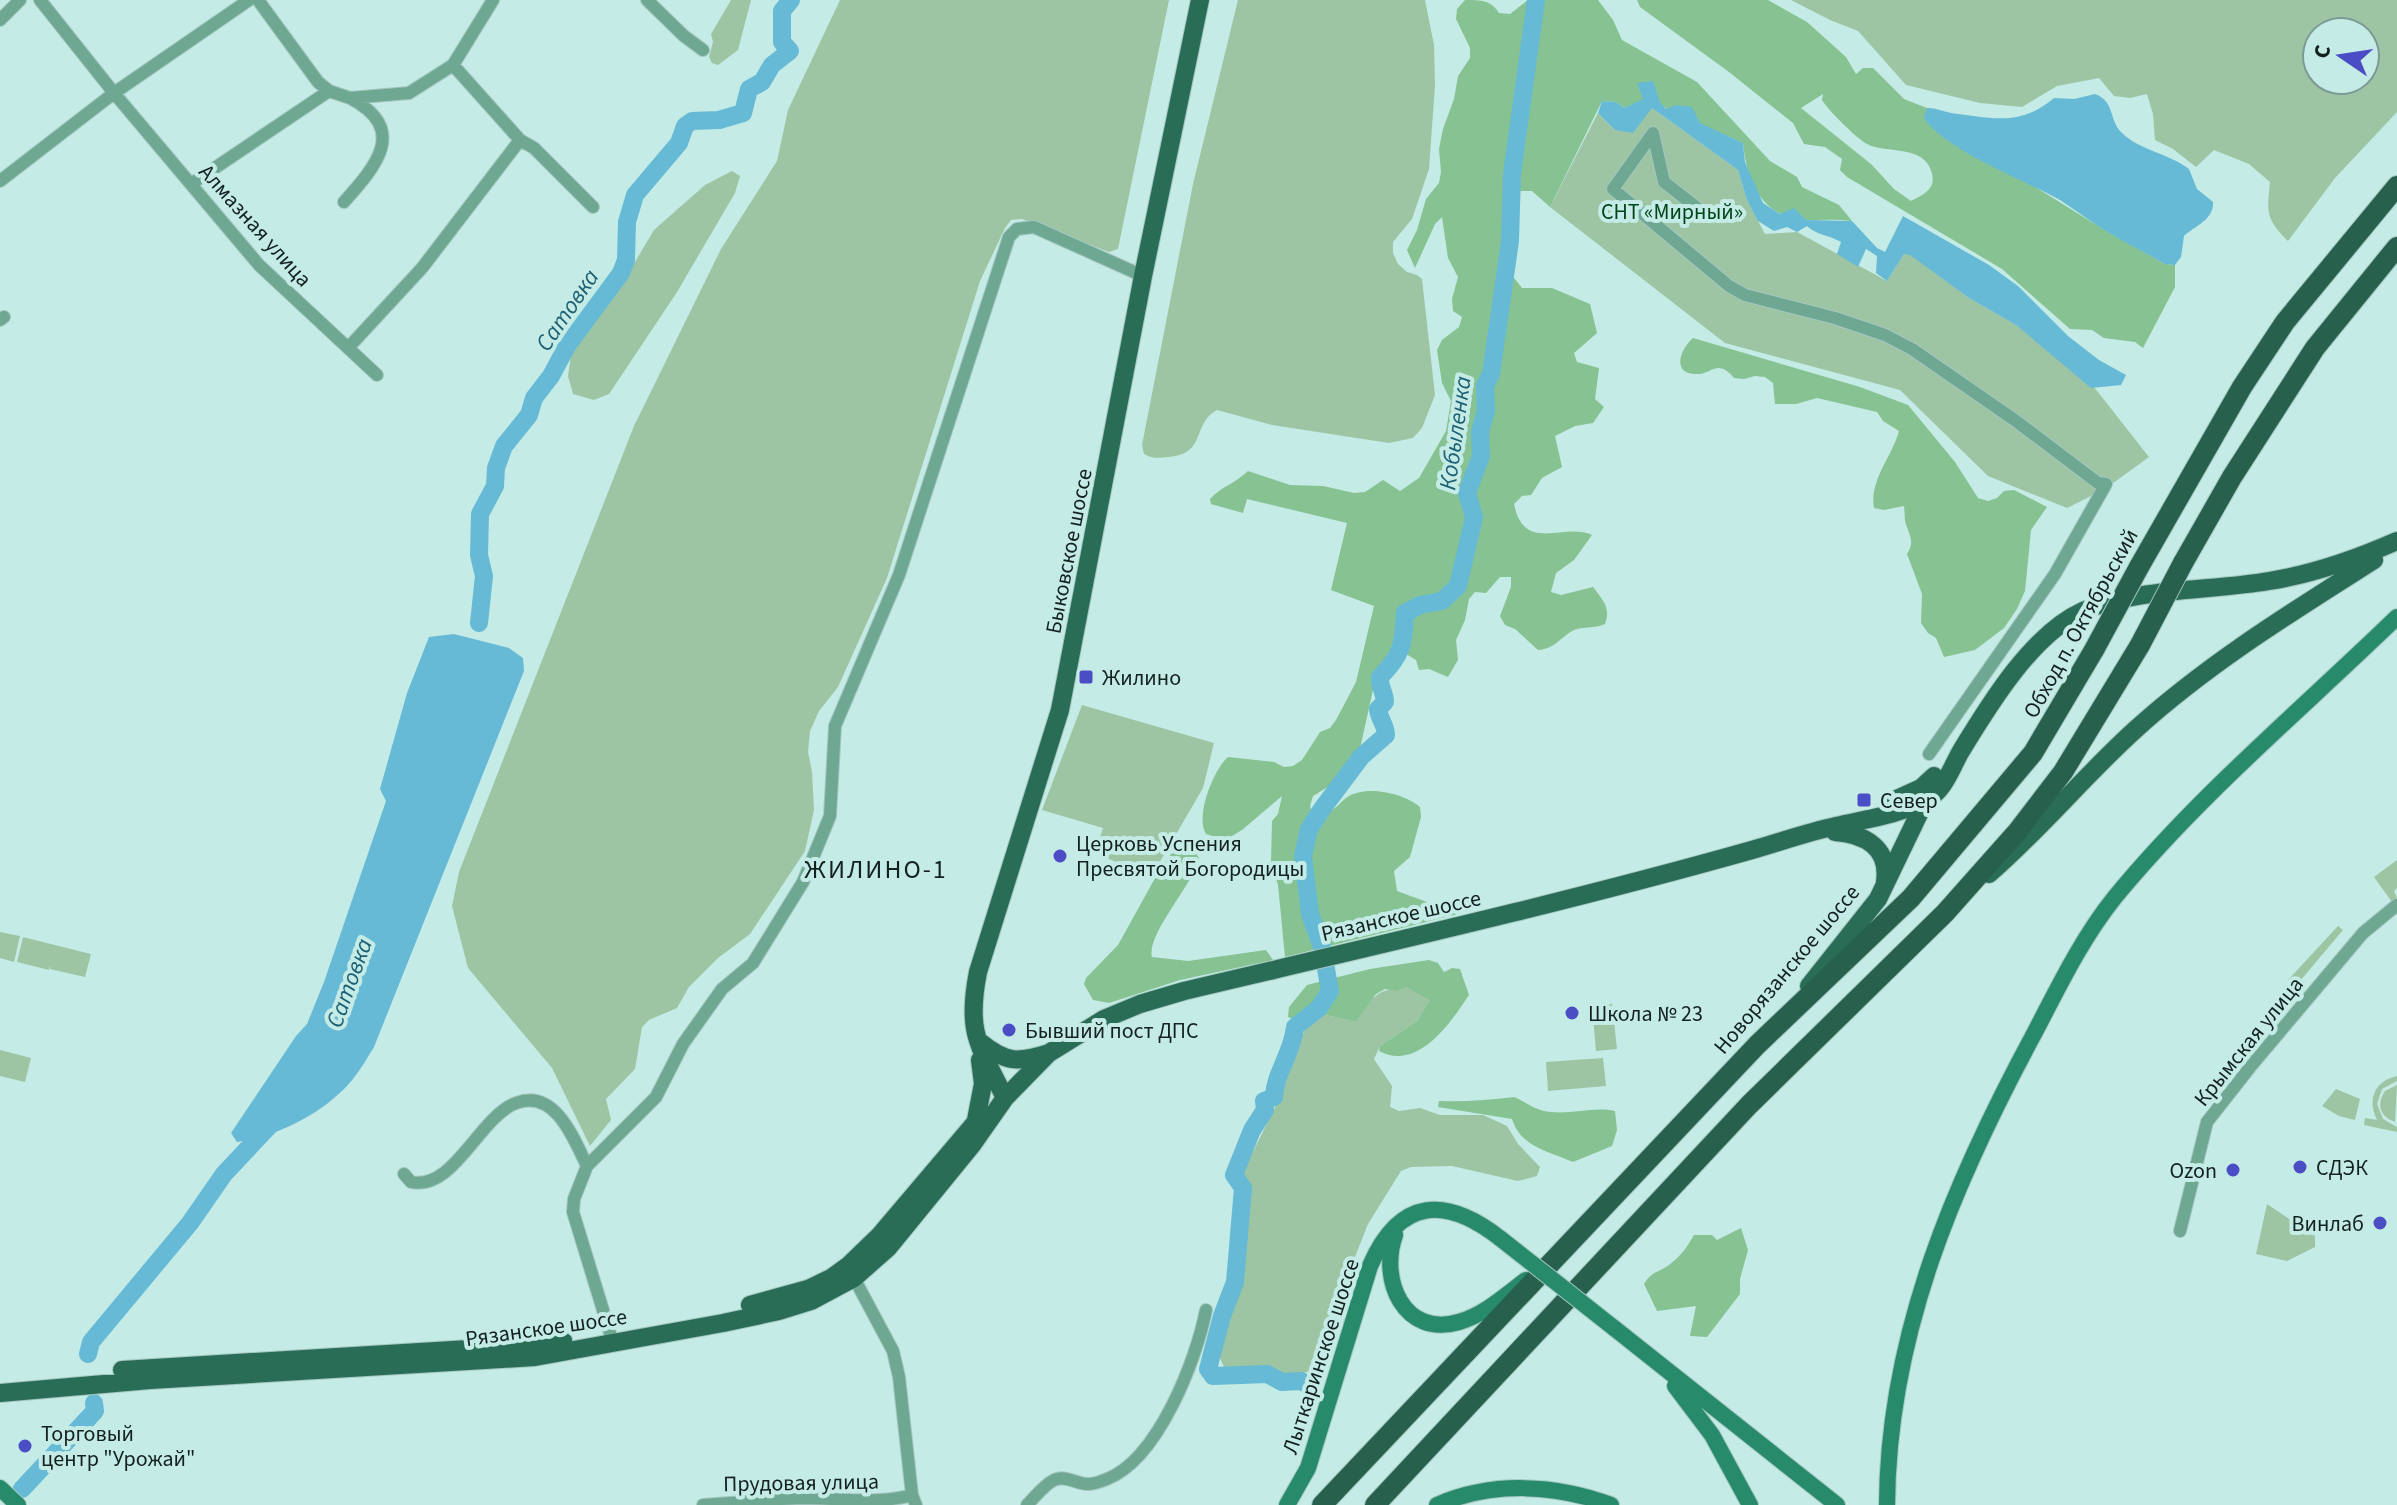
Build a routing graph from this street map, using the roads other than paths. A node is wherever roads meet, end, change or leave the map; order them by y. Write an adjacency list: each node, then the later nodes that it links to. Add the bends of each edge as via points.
1 (20, 0): 8 (street)
2 (40, 0): 12 (street, Алмазная улица)
3 (249, 0): 12 (street)
4 (258, 0): 11 (street)
5 (493, 0): 10 (street)
6 (647, 0): 9 (street)
7 (1200, 0): 22 (main road, Быковское шоссе)
8 (0, 20)
9 (703, 50)
10 (453, 65): 13 (street, via 409,93); 14 (street)
11 (329, 91): 13 (street); 16 (street)
12 (114, 93): 15 (street); 16 (street, Алмазная улица)
13 (350, 98): 18 (street, via 374,114 384,131 371,166)
14 (520, 140): 19 (street); 23 (street, via 422,268)
15 (0, 181)
16 (191, 184): 23 (street, Алмазная улица, via 259,265)
17 (2397, 186): 37 (highway, Обход п. Октябрьский, bridge, via 2285,322 2242,387 2033,753 1911,898)
18 (344, 202)
19 (593, 207)
20 (1696, 207): 28 (street, via 1664,182 1653,133 1613,189 1715,277 1745,295 1835,318 1912,349 2106,484 2055,574)
21 (2397, 247): 35 (highway, bridge, via 2315,348 2232,477 2063,772)
22 (1143, 276): 36 (main road, Быковское шоссе, via 1065,691 978,972); 41 (street, via 1034,227 1017,229 1009,237 899,575 835,726 830,816 803,882 753,963 722,989 683,1044 656,1097)
23 (348, 348): 24 (street, Алмазная улица)
24 (377, 375)
25 (2397, 527): 29 (main road, Новорязанское шоссе, via 2318,559 2111,590 2082,599 2025,643)
26 (2397, 543): 30 (main road, via 2290,577 2113,601 2063,622 1996,698 1940,788); 35 (main road, via 2243,644 2136,729)
27 (2393, 622): 64 (main road, via 2155,850 2081,946 2001,1095 1926,1271 1907,1337 1893,1420)
28 (1929, 754)
29 (1934, 776): 30 (main road, Новорязанское шоссе); 31 (main road, Рязанское шоссе, via 1912,792)
30 (1925, 801): 31 (main road, Рязанское шоссе); 33 (main road, Новорязанское шоссе)
31 (1833, 827): 32 (main road, Рязанское шоссе)
32 (1804, 835): 33 (main road, via 1861,836 1879,852); 38 (main road, Рязанское шоссе, via 1593,894 1140,1004 1080,1031)
33 (1885, 885): 37 (main road, Новорязанское шоссе, via 1867,914)
34 (2397, 905): 44 (street, Крымская улица, via 2363,933 2207,1122)
35 (1945, 913): 60 (highway, via 1749,1105)
36 (975, 1038): 38 (main road, via 993,1053 1015,1060); 39 (main road, Быковское шоссе); 40 (main road, via 983,1084)
37 (1757, 1045): 45 (highway, Новорязанское шоссе)
38 (1049, 1053): 39 (main road, Рязанское шоссе)
39 (1005, 1098): 40 (main road, Рязанское шоссе); 46 (main road, Рязанское шоссе, via 888,1248)
40 (976, 1120): 48 (main road, Рязанское шоссе, via 879,1236 831,1278 768,1301)
41 (587, 1166): 42 (street, via 551,1107 531,1100 501,1111 457,1161 435,1177 418,1184); 48 (street, via 573,1212)
42 (404, 1174)
43 (1400, 1223): 45 (main road, Лыткаринское шоссе, via 1389,1252 1389,1278 1408,1311 1433,1323 1453,1324 1477,1315); 49 (main road, bridge, via 1412,1214 1444,1208 1473,1219); 58 (main road, Лыткаринское шоссе, via 1370,1266 1308,1468)
44 (2180, 1231)
45 (1550, 1262): 59 (highway, Новорязанское шоссе)
46 (854, 1278): 51 (main road, Рязанское шоссе, via 779,1311 535,1357); 53 (street, Прудовая улица, via 893,1351)
47 (1206, 1310): 57 (street, via 1195,1355 1151,1442 1135,1460 1117,1474 1087,1485 1054,1479)
48 (610, 1333): 50 (main road, Рязанское шоссе, via 534,1345)
49 (1653, 1361): 54 (main road); 63 (main road, via 1712,1435)
50 (0, 1380)
51 (0, 1393)
52 (0, 1488): 55 (main road)
53 (914, 1500): 56 (street, Прудовая улица, via 804,1498)
54 (1833, 1502)
55 (18, 1505)
56 (703, 1505)
57 (1027, 1505)
58 (1287, 1505)
59 (1322, 1505)
60 (1375, 1505)
61 (1437, 1505): 62 (main road, via 1506,1488 1575,1493)
62 (1611, 1505)
63 (1750, 1505)
64 (1887, 1505)

